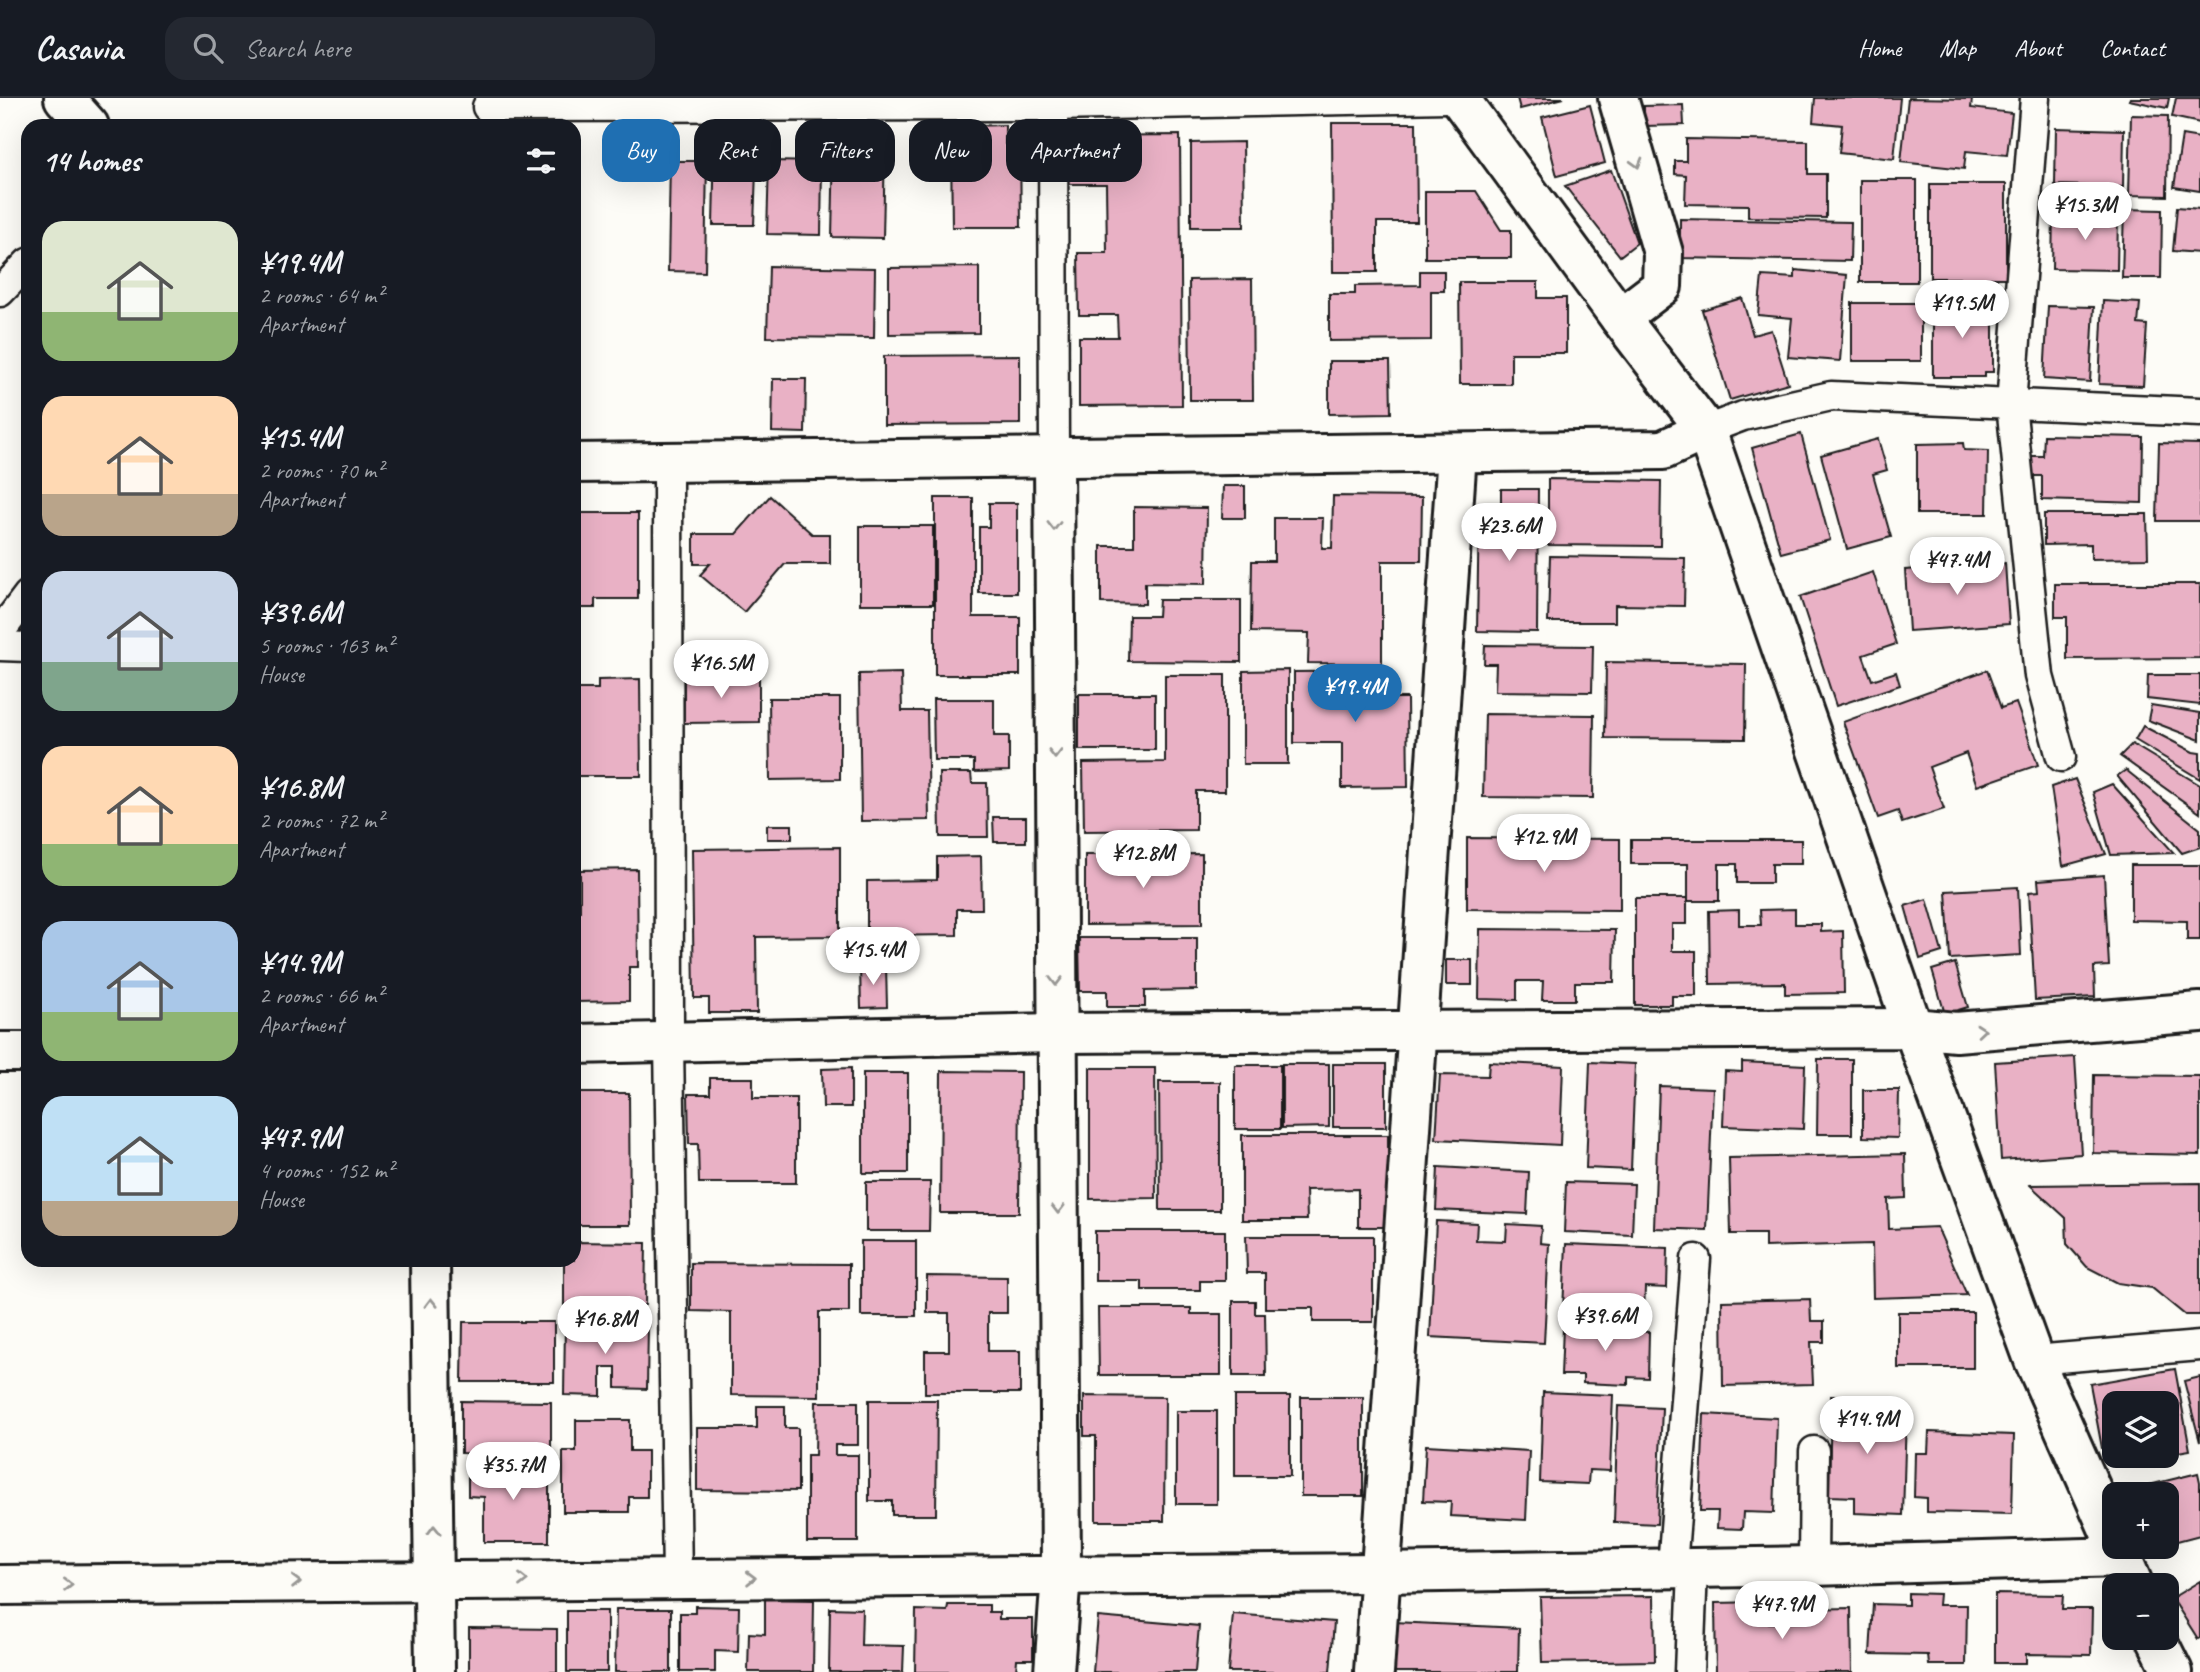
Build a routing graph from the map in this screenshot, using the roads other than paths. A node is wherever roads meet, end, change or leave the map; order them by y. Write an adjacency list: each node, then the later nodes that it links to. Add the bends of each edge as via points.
1 (64, 98): 8 (street)
2 (1447, 98): 6 (lane)
3 (1459, 98): 11 (street)
4 (1618, 98): 11 (street, one-way to 11, via 1663,253 1662,286)
5 (2035, 98): 12 (lane)
6 (1054, 106): 7 (lane); 16 (lane)
7 (483, 110)
8 (83, 119)
9 (21, 270): 10 (lane)
10 (0, 292)
11 (1620, 318): 14 (street)
12 (2011, 404): 13 (lane); 14 (lane, via 1831,396 1743,416); 23 (lane, via 2039,676)
13 (2200, 412)
14 (1706, 430): 15 (street, via 1663,450); 25 (street)
15 (1457, 453): 16 (street); 26 (street)
16 (1054, 458): 17 (street); 27 (street, one-way to 27)
17 (668, 462): 18 (street); 28 (lane)
18 (581, 463)
19 (21, 604): 20 (lane)
20 (0, 632)
21 (0, 646): 22 (lane)
22 (21, 647)
23 (2061, 757)
24 (2200, 1012): 25 (street, one-way to 24, via 1956,1032)
25 (1913, 1028): 26 (street); 35 (street)
26 (1418, 1030): 27 (street); 41 (street)
27 (1056, 1033): 28 (street); 42 (street, one-way to 42)
28 (669, 1042): 29 (street); 43 (lane)
29 (581, 1044)
30 (0, 1052): 31 (street)
31 (21, 1052)
32 (1696, 1259): 40 (lane)
33 (430, 1267): 44 (street, one-way to 33)
34 (2200, 1346): 35 (lane)
35 (2034, 1360): 37 (street)
36 (1814, 1451): 39 (lane)
37 (2102, 1515)
38 (2102, 1558): 39 (street)
39 (1813, 1566): 40 (street)
40 (1683, 1568): 41 (street); 50 (lane)
41 (1381, 1573): 42 (street); 49 (street)
42 (1061, 1574): 43 (street, one-way to 42); 48 (street)
43 (677, 1579): 44 (street, one-way to 43)
44 (435, 1581): 45 (street, one-way to 44); 47 (street)
45 (0, 1586)
46 (2162, 1650): 51 (street)
47 (435, 1672)
48 (1054, 1672)
49 (1374, 1672)
50 (1689, 1672)
51 (2173, 1672)

